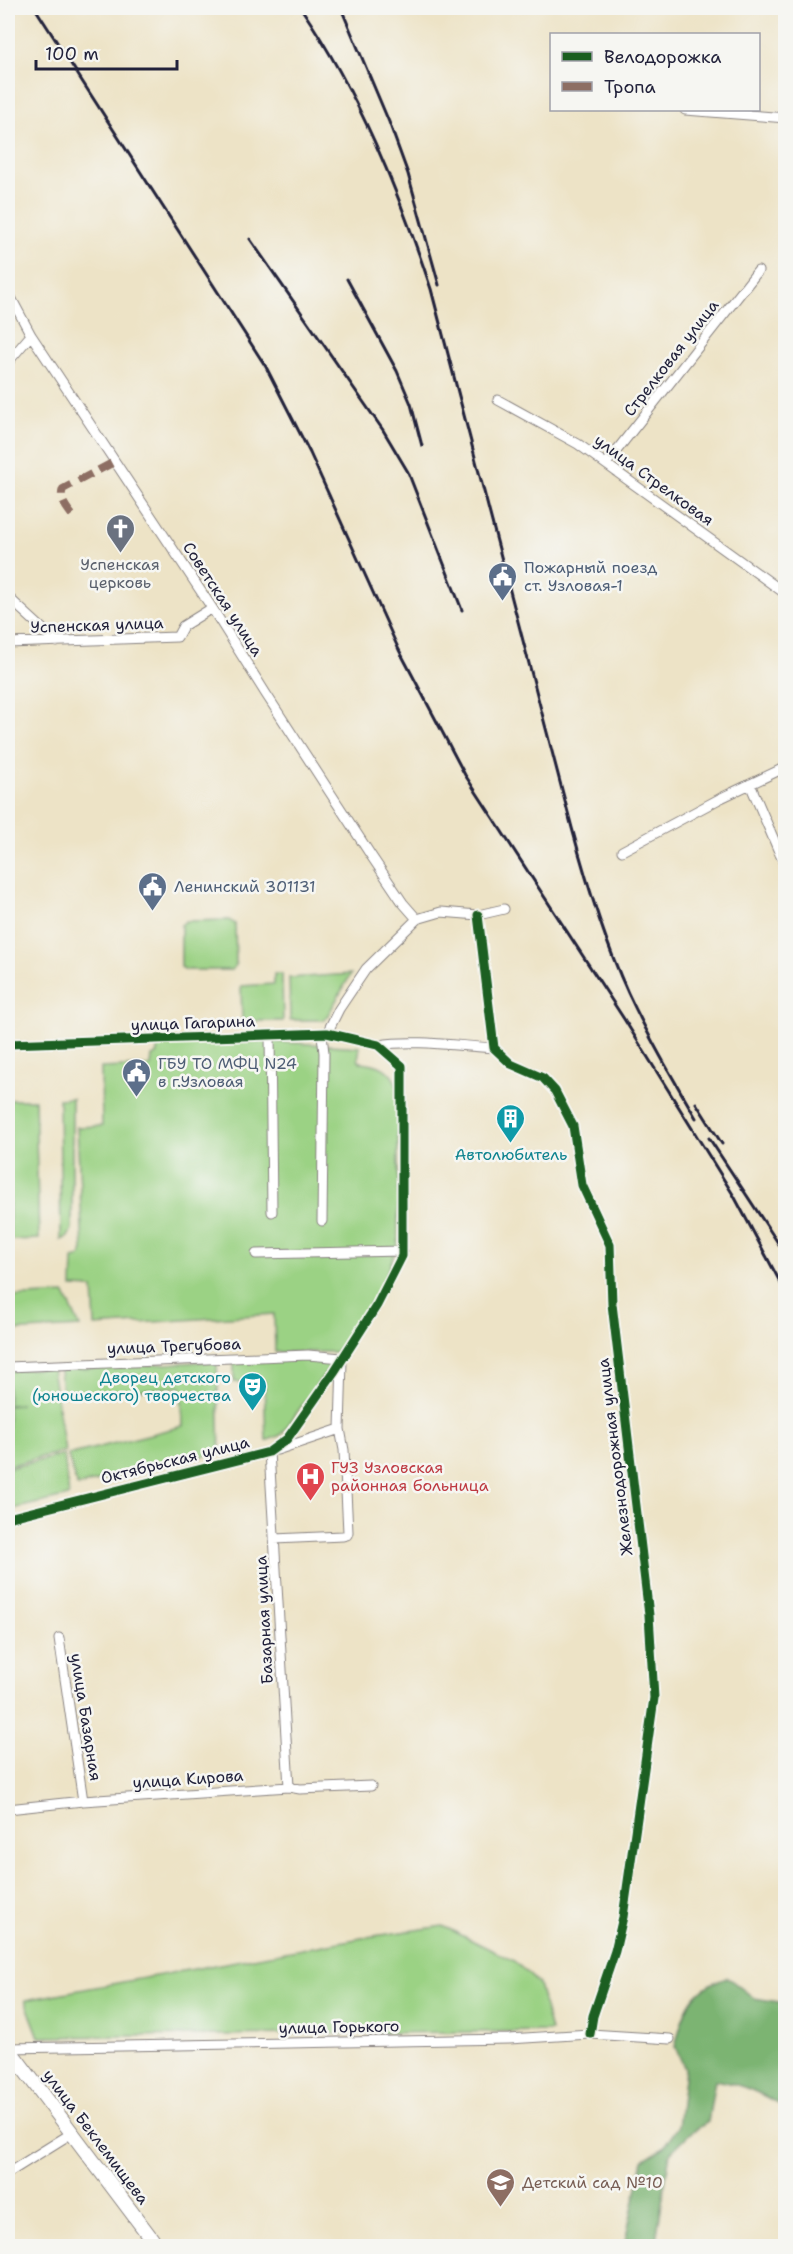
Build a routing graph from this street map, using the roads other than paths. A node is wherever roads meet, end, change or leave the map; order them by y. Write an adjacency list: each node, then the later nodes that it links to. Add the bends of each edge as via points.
1 (698, 111): 2 (street)
2 (786, 118)
3 (758, 271): 8 (street, Стрелковая улица)
4 (8, 292): 5 (street, Советская улица)
5 (31, 335): 6 (street); 11 (street, Советская улица)
6 (8, 362)
7 (498, 400): 8 (street, улица Стрелковая)
8 (606, 464): 9 (street, улица Стрелковая)
9 (786, 594)
10 (8, 597): 12 (street)
11 (212, 608): 12 (street, Успенская улица, via 183,626 177,637); 20 (street, Советская улица, via 366,848)
12 (57, 642): 13 (street, Успенская улица)
13 (8, 644)
14 (786, 767): 15 (street)
15 (750, 784): 16 (street); 17 (street)
16 (622, 851)
17 (786, 868)
18 (504, 909): 19 (street)
19 (478, 915): 20 (street, via 441,912); 25 (street)
20 (417, 919): 21 (street, via 366,969)
21 (325, 1034): 22 (street, улица Гагарина); 24 (street, улица Гагарина); 27 (street)
22 (270, 1035): 23 (street, улица Гагарина); 26 (street)
23 (8, 1044)
24 (378, 1045): 25 (street, via 394,1042); 28 (street, via 402,1066)
25 (494, 1048): 41 (street, Железнодорожная улица, via 511,1065 543,1078 555,1091 573,1126 582,1185 610,1245 613,1315 649,1615 654,1698 623,1917)
26 (272, 1212)
27 (322, 1221)
28 (403, 1251): 29 (street); 30 (street, Октябрьская улица, via 377,1305)
29 (256, 1254)
30 (342, 1358): 31 (street, улица Трегубова, via 308,1355); 32 (street); 33 (street, Октябрьская улица, via 287,1439)
31 (8, 1367)
32 (340, 1429): 33 (street); 35 (street, via 347,1535)
33 (269, 1452): 34 (street, Октябрьская улица); 35 (street, Базарная улица)
34 (8, 1518)
35 (274, 1539): 38 (street, Базарная улица)
36 (59, 1638): 39 (street, улица Базарная)
37 (371, 1786): 38 (street, улица Кирова)
38 (289, 1787): 39 (street, улица Кирова)
39 (82, 1801): 40 (street, улица Кирова)
40 (8, 1809)
41 (590, 2034): 42 (street, улица Горького); 43 (street, улица Горького, via 497,2040)
42 (670, 2039)
43 (8, 2048): 44 (main road, улица Беклемищева)
44 (72, 2133): 45 (street); 46 (main road, улица Беклемищева)
45 (8, 2173)
46 (157, 2247)

